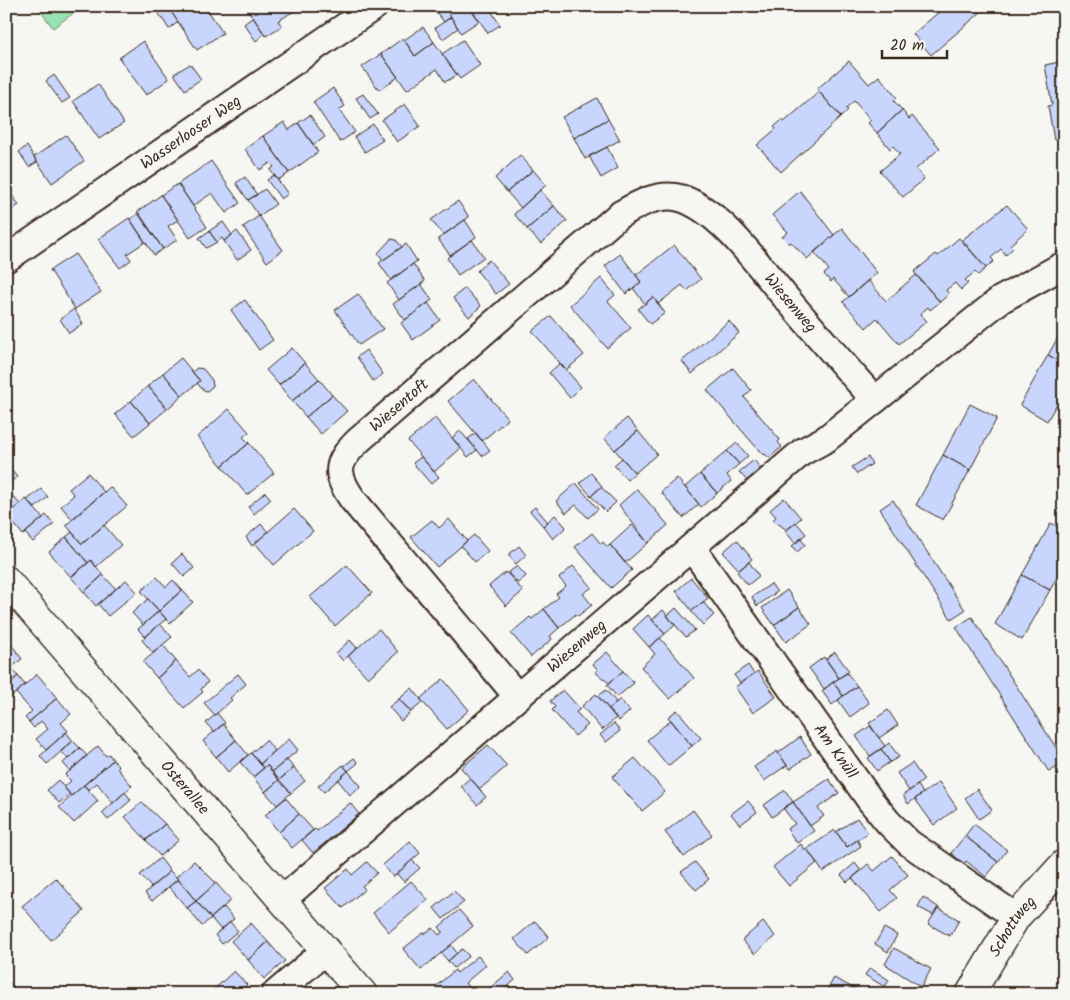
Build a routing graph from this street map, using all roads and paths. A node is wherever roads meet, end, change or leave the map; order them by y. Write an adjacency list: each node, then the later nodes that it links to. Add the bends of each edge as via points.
1 (375, 6): 3 (street, Wasserlooser Weg)
2 (701, 208): 5 (street, Wiesenweg, via 722,226); 8 (street, Wiesentoft, via 678,198 657,197 619,215 343,456 342,484 353,500)
3 (6, 259)
4 (1064, 265): 5 (street, Wiesenweg, via 1000,300)
5 (875, 400): 6 (street, Wiesenweg, via 826,439 802,452)
6 (692, 548): 8 (street, Wiesenweg); 11 (street, Am Knüll, via 888,822 909,843)
7 (6, 580): 10 (street, Osterallee)
8 (517, 696): 10 (street, Wiesenweg)
9 (1064, 864): 11 (street, Schottweg)
10 (282, 900): 12 (street, Osterallee)
11 (1016, 917): 15 (street, Schottweg)
12 (326, 950): 13 (street); 14 (street, Osterallee)
13 (275, 994)
14 (363, 994)
15 (970, 994)

